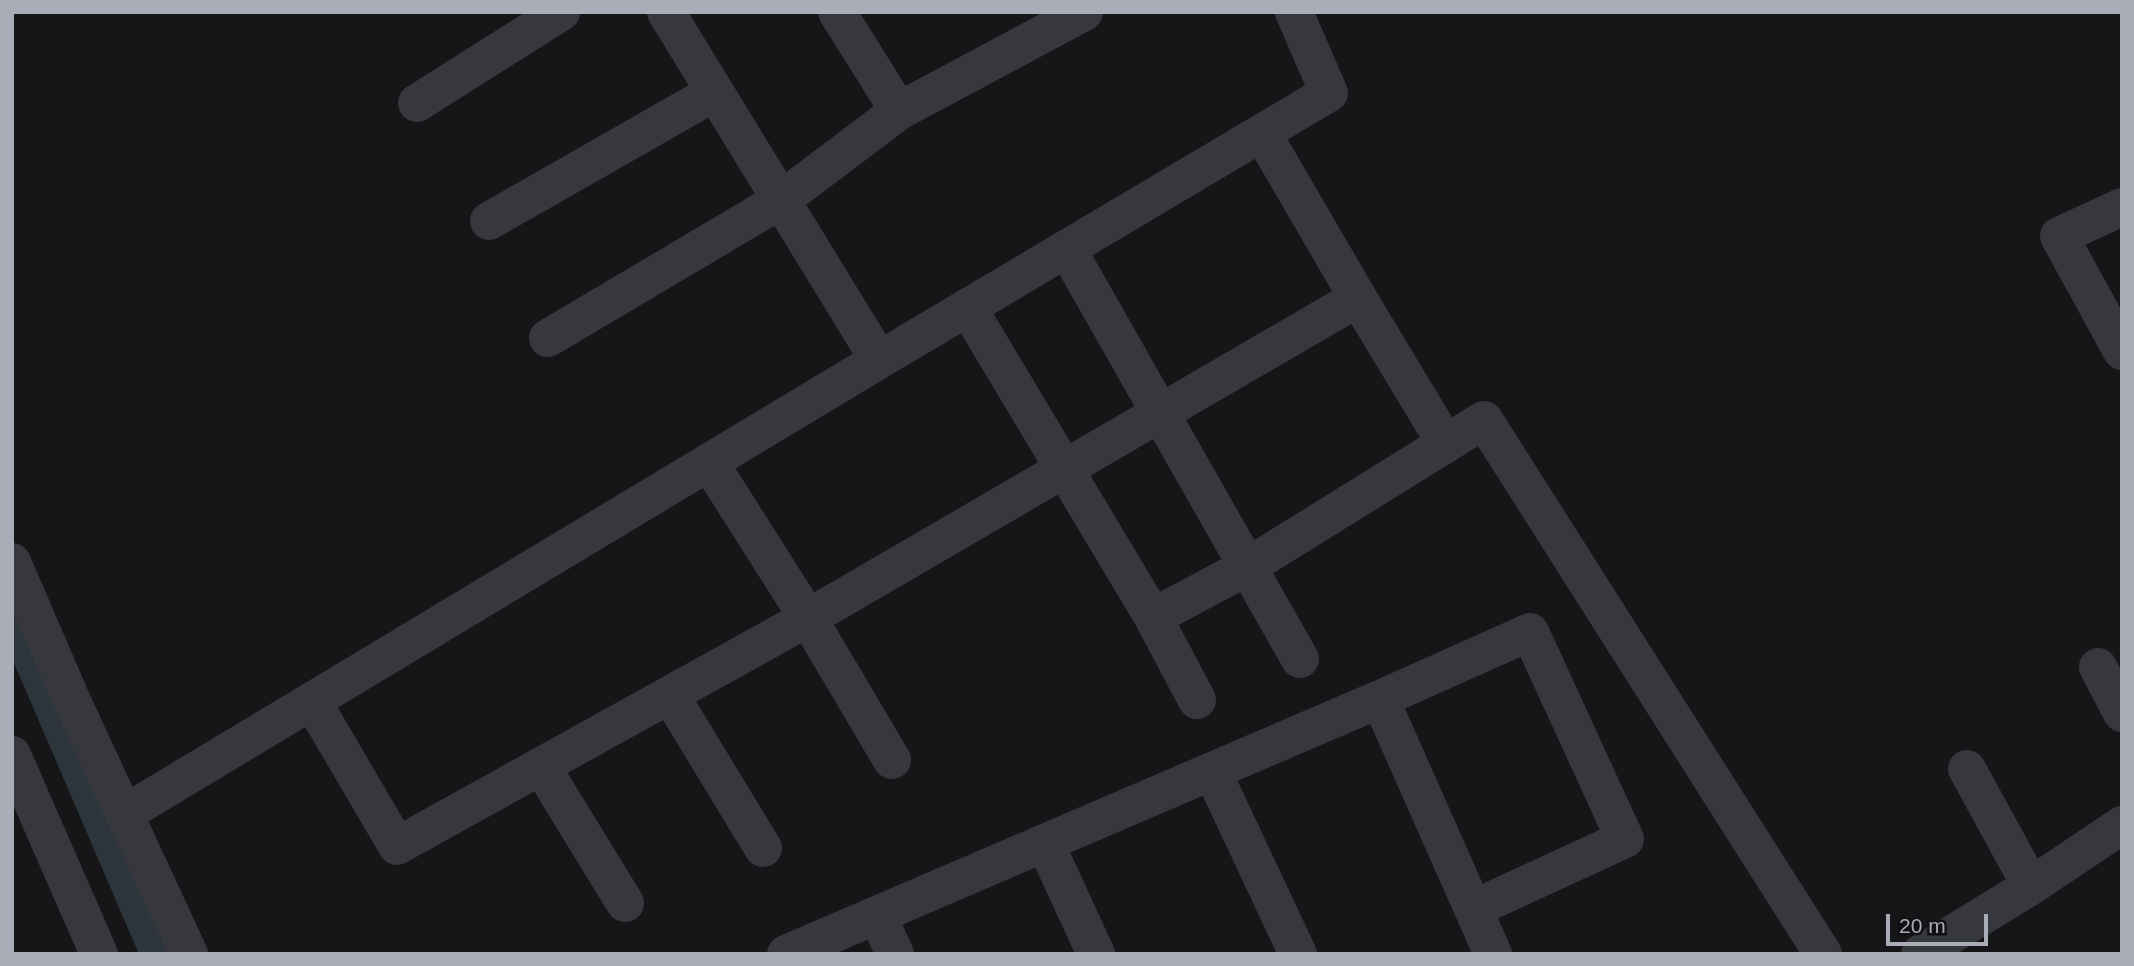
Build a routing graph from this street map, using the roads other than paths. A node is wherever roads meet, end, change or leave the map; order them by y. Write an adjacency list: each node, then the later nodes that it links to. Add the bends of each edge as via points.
1 (561, 12): 7 (street)
2 (666, 12): 6 (street)
3 (837, 12): 8 (street)
4 (1084, 12): 8 (street)
5 (1294, 12): 9 (street, via 1329,93)
6 (715, 92): 10 (street); 12 (street)
7 (417, 103)
8 (899, 111): 10 (street)
9 (1262, 133): 13 (street); 14 (street)
10 (781, 200): 16 (street); 18 (street)
11 (2122, 207): 17 (street, via 2059,236)
12 (489, 221)
13 (1067, 249): 15 (street); 19 (street)
14 (1358, 298): 19 (street); 20 (street)
15 (968, 308): 18 (street); 22 (street)
16 (548, 338)
17 (2122, 351)
18 (879, 360): 21 (street)
19 (1160, 413): 22 (street); 24 (street)
20 (1446, 444): 24 (street); 54 (street, via 1484,420)
21 (709, 462): 26 (street); 32 (street)
22 (1064, 470): 25 (street); 26 (street)
23 (12, 562): 39 (street)
24 (1247, 567): 25 (street); 27 (street)
25 (1153, 617): 31 (street)
26 (808, 618): 29 (street); 35 (street)
27 (1300, 659)
28 (2098, 667): 33 (street)
29 (670, 695): 36 (street); 42 (street)
30 (1380, 699): 38 (street); 45 (street); 45 (street, via 1530,632 1625,839)
31 (1197, 700)
32 (312, 701): 36 (street, via 397,846); 39 (street)
33 (2122, 713)
34 (12, 755): 47 (street)
35 (892, 760)
36 (541, 766): 44 (street)
37 (1966, 769): 43 (street)
38 (1212, 771): 41 (street); 52 (street)
39 (124, 814): 48 (street)
40 (2122, 825): 43 (street)
41 (1045, 843): 46 (street); 51 (street)
42 (764, 848)
43 (2031, 886): 55 (street)
44 (625, 903)
45 (1473, 909): 53 (street)
46 (877, 915): 49 (street); 50 (street)
47 (99, 954)
48 (189, 954)
49 (786, 954)
50 (895, 954)
51 (1096, 954)
52 (1298, 954)
53 (1493, 954)
54 (1823, 954)
55 (1920, 954)

